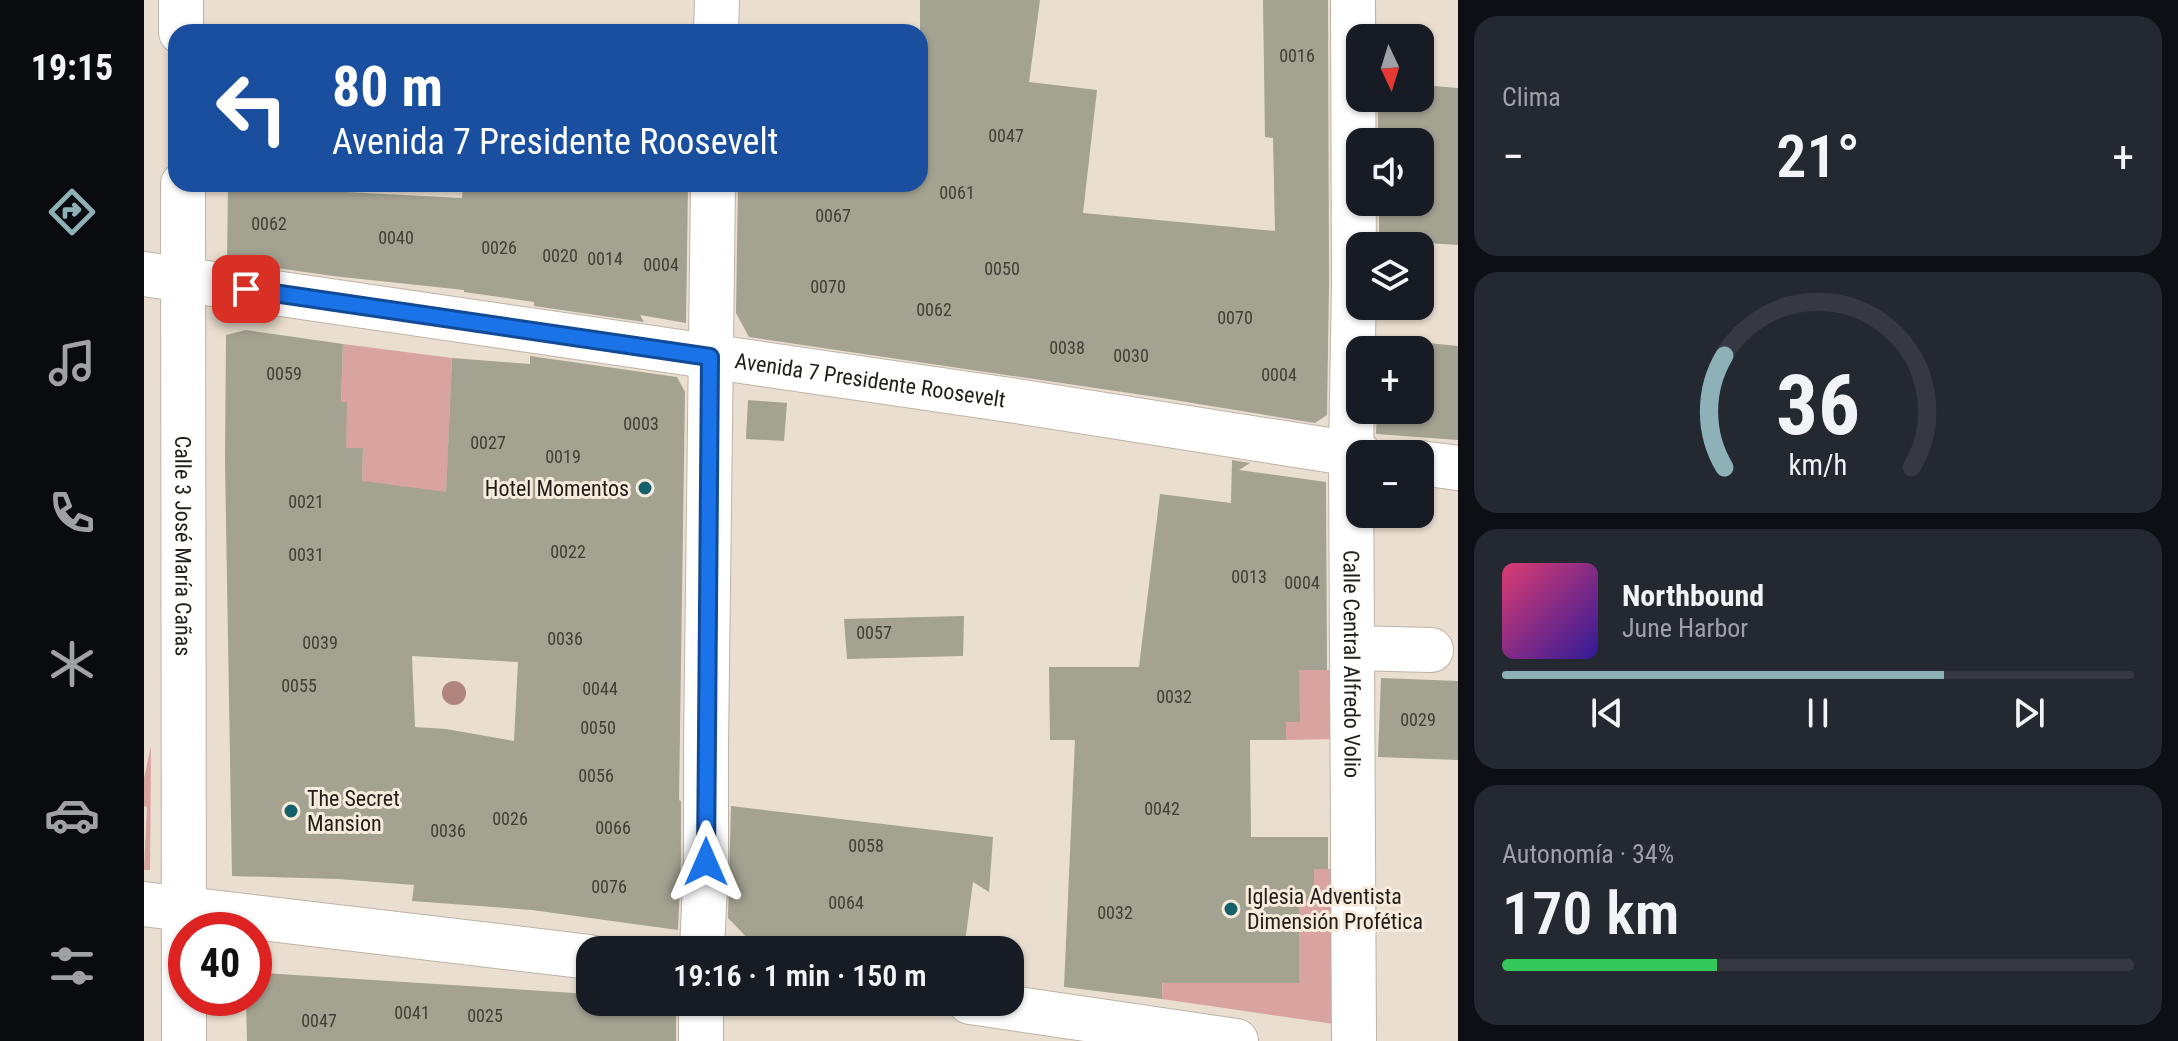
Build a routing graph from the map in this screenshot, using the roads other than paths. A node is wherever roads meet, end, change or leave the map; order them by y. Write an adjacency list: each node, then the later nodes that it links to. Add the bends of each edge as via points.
1 (181, 0): 4 (street)
2 (717, 0): 5 (street)
3 (1353, 0): 8 (street, Calle Central Alfredo Volio)
4 (181, 24)
5 (716, 24)
6 (181, 192): 9 (street, Calle 3 José María Cañas)
7 (713, 192): 11 (street)
8 (1356, 232)
9 (164, 277): 11 (street, Avenida 7 Presidente Roosevelt); 19 (street, Calle 3 José María Cañas)
10 (1357, 320): 12 (street, Calle Central Alfredo Volio)
11 (710, 357): 13 (street, Avenida 7 Presidente Roosevelt); 20 (street)
12 (1356, 440)
13 (1346, 452)
14 (1434, 465): 15 (street)
15 (1458, 468)
16 (1354, 528): 17 (street, Calle Central Alfredo Volio)
17 (1352, 648): 18 (street); 27 (street, Calle Central Alfredo Volio)
18 (1431, 650)
19 (164, 906): 21 (street); 24 (street, Calle 3 José María Cañas)
20 (703, 936)
21 (576, 955)
22 (1024, 1010): 26 (street)
23 (701, 1016): 25 (street)
24 (184, 1041)
25 (701, 1041)
26 (1236, 1041)
27 (1354, 1041)

